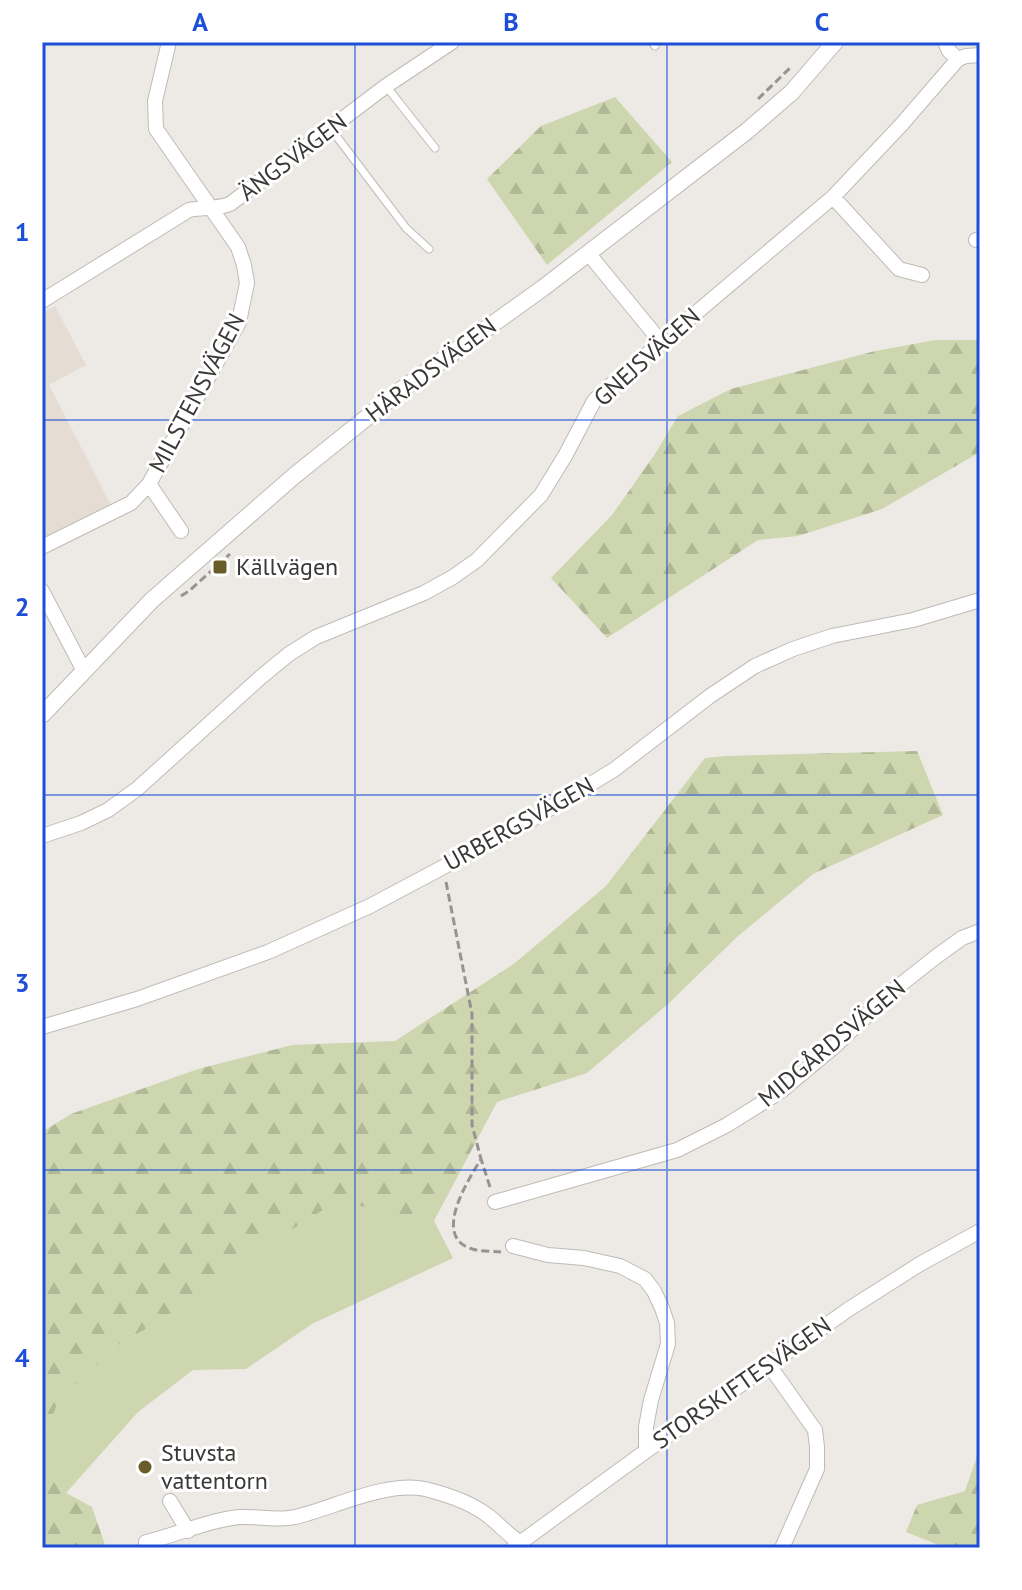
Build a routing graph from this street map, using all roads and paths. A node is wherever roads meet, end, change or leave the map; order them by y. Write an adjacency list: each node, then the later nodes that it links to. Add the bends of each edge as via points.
1 (169, 42): 11 (street, MILSTENSVÄGEN, via 155,101 156,129)
2 (452, 42): 7 (street, ÄNGSVÄGEN)
3 (835, 42): 13 (street, HÄRADSVÄGEN, via 792,92 747,131)
4 (945, 42): 6 (street)
5 (980, 55): 6 (street)
6 (958, 59): 10 (street, GNEJSVÄGEN)
7 (386, 86): 8 (street, ÄNGSVÄGEN); 9 (lane)
8 (331, 129): 11 (street, ÄNGSVÄGEN, via 230,204); 12 (lane, via 406,228)
9 (435, 148)
10 (833, 197): 14 (street, via 899,269); 16 (street, GNEJSVÄGEN)
11 (209, 206): 15 (street, ÄNGSVÄGEN, via 189,210); 17 (street, MILSTENSVÄGEN, via 238,247 244,265 242,309)
12 (429, 249)
13 (588, 253): 16 (street); 24 (street, HÄRADSVÄGEN, via 294,476 152,600)
14 (922, 275)
15 (42, 301)
16 (661, 342): 26 (street, GNEJSVÄGEN, via 594,401 541,495 477,560 424,593 316,637 289,654 137,789 94,817)
17 (149, 484): 18 (street, MILSTENSVÄGEN); 19 (street, MILSTENSVÄGEN, via 131,503)
18 (181, 531)
19 (42, 547)
20 (235, 547): 22 (path)
21 (42, 591): 24 (street)
22 (180, 597)
23 (980, 600): 27 (street, URBERGSVÄGEN, via 832,636 755,666 615,769)
24 (84, 671): 25 (street, HÄRADSVÄGEN)
25 (42, 715)
26 (42, 836)
27 (443, 867): 29 (street, URBERGSVÄGEN, via 268,952); 30 (path, via 472,1014 472,1125)
28 (980, 931): 31 (street, MIDGÅRDSVÄGEN, via 937,956 810,1068 737,1119 677,1150)
29 (42, 1027)
30 (481, 1159): 31 (path); 33 (path, via 455,1208 455,1233 474,1250 512,1253)
31 (495, 1202)
32 (980, 1231): 34 (street, STORSKIFTESVÄGEN, via 849,1309)
33 (513, 1246): 35 (street, via 620,1266 645,1279 654,1291 667,1323 668,1344 651,1400)
34 (769, 1365): 35 (street, STORSKIFTESVÄGEN); 40 (street, via 815,1430 817,1447 817,1469)
35 (646, 1451): 39 (street, STORSKIFTESVÄGEN)
36 (170, 1501): 37 (street)
37 (188, 1531): 38 (street); 39 (street, via 241,1517 290,1518 389,1489 416,1488 480,1510)
38 (146, 1542)
39 (516, 1545)
40 (782, 1548)

